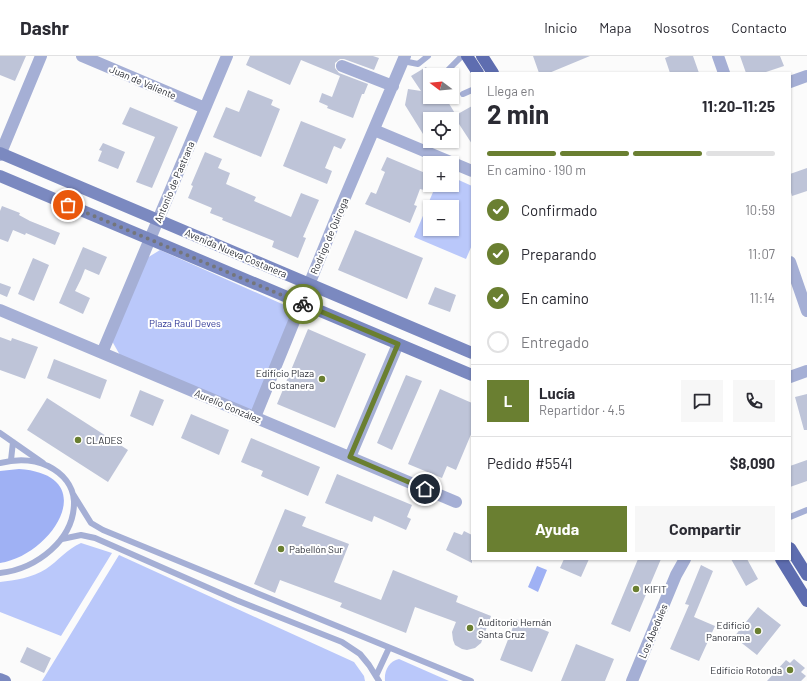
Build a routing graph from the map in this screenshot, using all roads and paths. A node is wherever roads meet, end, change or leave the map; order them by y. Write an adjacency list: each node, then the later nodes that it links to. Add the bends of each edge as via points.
1 (41, 56): 22 (street)
2 (82, 56): 20 (street, Juan de Valiente)
3 (227, 56): 20 (street, Antonio de Pastrana)
4 (428, 56): 9 (lane, via 418,64)
5 (462, 56): 11 (lane)
6 (467, 56): 12 (main road)
7 (482, 56): 13 (main road)
8 (718, 56): 14 (street)
9 (404, 59): 17 (street, Rodrigo de Quiroga)
10 (342, 66): 17 (street)
11 (451, 68)
12 (477, 72)
13 (492, 72)
14 (724, 72)
15 (807, 76): 16 (street)
16 (791, 82)
17 (392, 86): 21 (street, Rodrigo de Quiroga)
18 (471, 90): 19 (lane)
19 (463, 94)
20 (205, 108): 25 (street, Antonio de Pastrana)
21 (374, 130): 23 (street); 28 (street, Rodrigo de Quiroga)
22 (0, 154): 25 (main road, Avenida Nueva Costanera)
23 (471, 171)
24 (0, 176): 26 (main road, Avenida Nueva Costanera)
25 (158, 220): 26 (street, Antonio de Pastrana); 28 (main road, Avenida Nueva Costanera)
26 (149, 239): 29 (main road, Avenida Nueva Costanera); 33 (street, Antonio de Pastrana)
27 (791, 265): 31 (street)
28 (309, 284): 29 (street, Rodrigo de Quiroga); 34 (main road, Avenida Nueva Costanera)
29 (301, 303): 32 (main road, Avenida Nueva Costanera); 38 (street, Rodrigo de Quiroga)
30 (0, 310): 33 (street, Aurelio González)
31 (807, 311)
32 (398, 344): 36 (main road, Avenida Nueva Costanera); 41 (street)
33 (102, 353): 38 (street, Aurelio González)
34 (471, 353)
35 (807, 371): 37 (street)
36 (471, 375)
37 (791, 377)
38 (254, 417): 41 (street, Aurelio González)
39 (0, 433): 40 (lane)
40 (14, 442): 42 (lane); 44 (lane)
41 (350, 457): 46 (street, Aurelio González)
42 (11, 460): 43 (lane); 44 (lane)
43 (0, 463)
44 (43, 464): 45 (lane, via 62,475)
45 (74, 494): 49 (lane, via 73,516); 56 (lane, via 91,523 103,530)
46 (456, 502)
47 (807, 510): 48 (lane)
48 (791, 517)
49 (62, 539): 53 (lane, via 48,553 27,565); 58 (lane, via 81,535 95,538 236,600 342,642 360,654)
50 (791, 550): 54 (main road)
51 (684, 560): 61 (street, Los Abedules)
52 (782, 560): 55 (main road)
53 (0, 573)
54 (807, 576)
55 (807, 601)
56 (389, 648): 58 (lane); 60 (lane)
57 (0, 679): 59 (main road)
58 (377, 679)
59 (5, 681)
60 (471, 681)
61 (632, 681)

